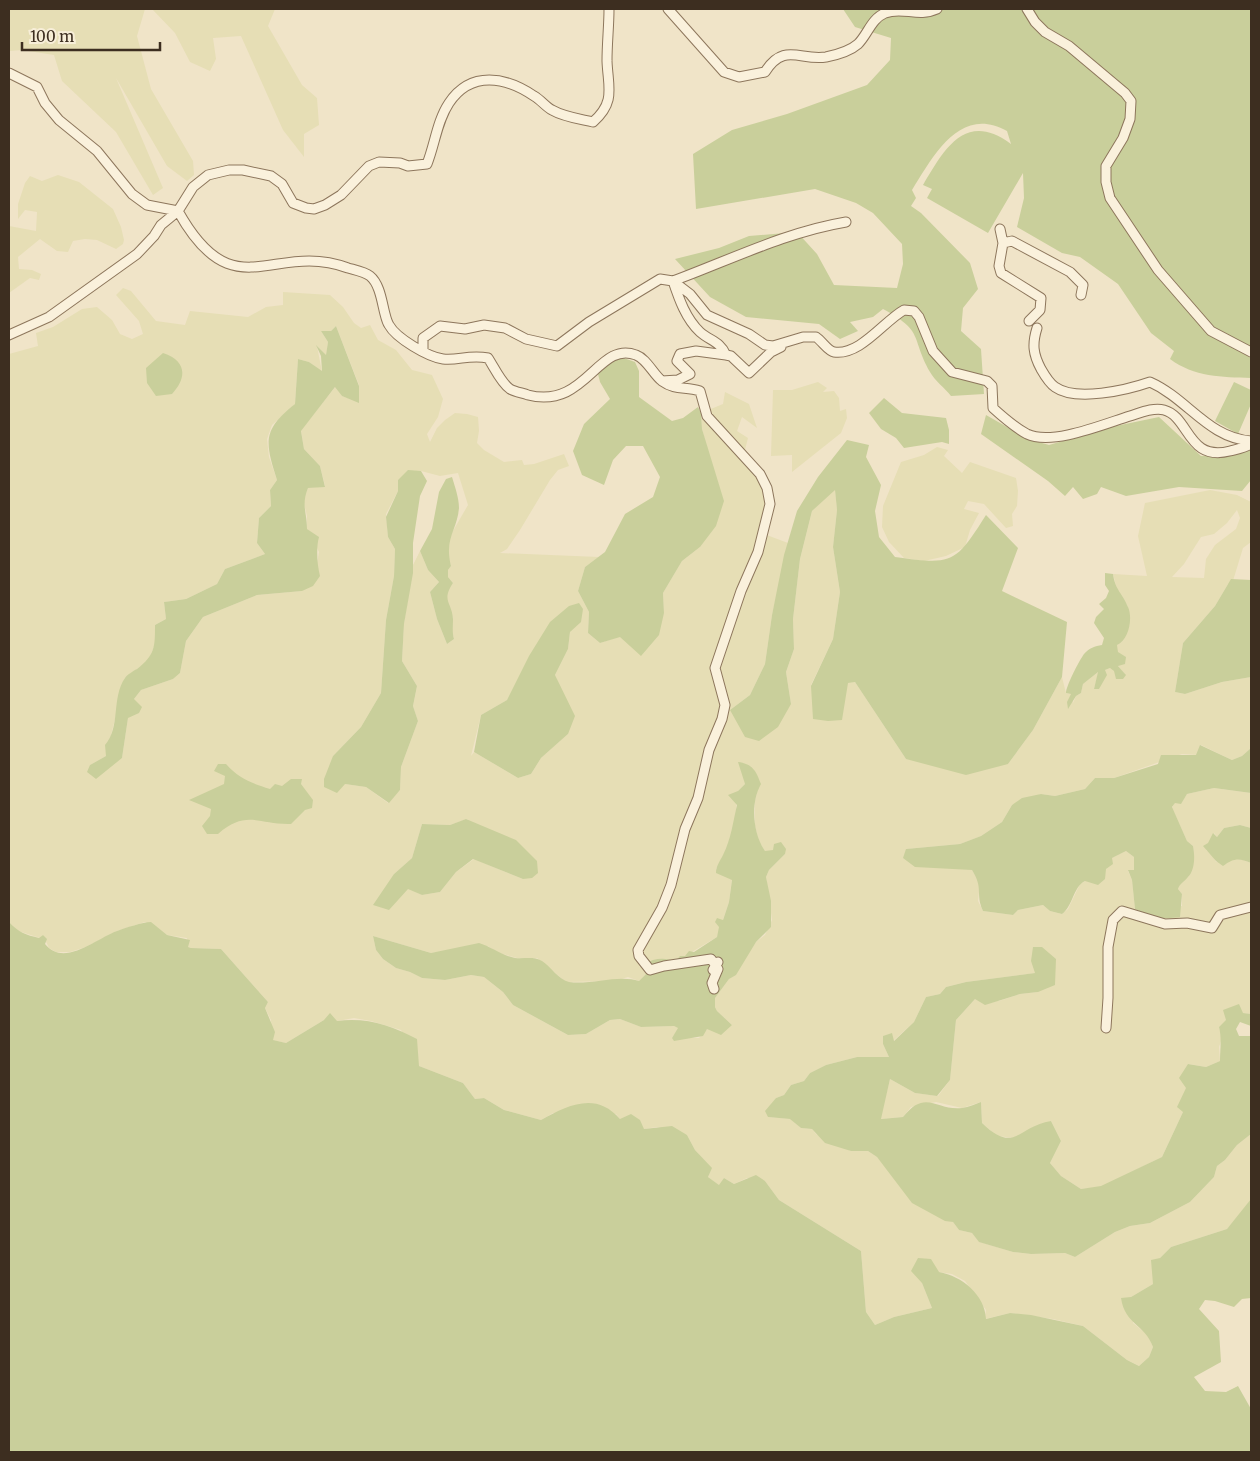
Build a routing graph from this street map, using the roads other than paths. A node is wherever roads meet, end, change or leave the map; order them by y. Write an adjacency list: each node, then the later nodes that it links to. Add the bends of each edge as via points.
1 (608, 9): 6 (street, via 610,94 602,114 593,122 553,111 534,95 486,78 469,84 450,102 437,129 427,164 408,166 380,162 369,166 341,195 314,208 293,203 282,184 271,176 229,170 208,175 193,187)
2 (668, 9): 3 (street, via 724,72 739,77 766,72 781,55 825,57 845,52 858,44 873,22 885,13 928,13)
3 (937, 9)
4 (1027, 9): 17 (street, via 1045,32 1069,46 1126,92 1131,101 1130,119 1106,166 1110,198 1158,270 1212,332)
5 (9, 73): 6 (street, via 36,87 60,120 97,151 132,194 147,205)
6 (178, 211): 14 (street, via 161,225 137,254 96,285 49,317); 16 (street, via 189,232 215,258 231,267 331,262 370,276 377,286 388,325 402,339)
7 (846, 222): 10 (street, via 822,226 762,246)
8 (1000, 229): 9 (street)
9 (1003, 243): 11 (street, via 1012,241 1070,272 1083,285); 12 (street, via 1001,273 1040,298 1040,310)
10 (673, 281): 15 (street, via 690,294 707,315 765,345 773,346); 16 (street, via 660,279 557,346 526,339 505,328 440,326 423,338); 18 (street, via 692,323)
11 (1080, 295)
12 (1028, 321)
13 (1037, 328): 20 (street, via 1033,343 1036,359 1054,387 1069,393 1099,393 1124,391 1150,382 1170,393 1218,432)
14 (9, 335)
15 (796, 339): 18 (street, via 771,352 749,373); 20 (street, via 816,337 829,350 843,351 868,340 896,314 909,309 919,317 933,351 952,372 987,381 992,386 994,408 1028,435 1068,435 1149,410 1165,410 1198,446 1212,454 1244,448)
16 (423, 350): 19 (street, via 444,359 471,355 488,358 509,388 537,397 557,397 575,389 599,365 620,352 635,354)
17 (1251, 352)
18 (726, 355): 19 (street, via 696,351 680,354 677,361 690,374)
19 (662, 382): 22 (street, via 672,389 691,388 700,392 707,416 760,474 770,504 758,552 715,668 725,705 722,719 709,750 671,885 638,950 650,970 711,959 718,962 713,970 718,969 712,983)
20 (1251, 442)
21 (1251, 907): 23 (street, via 1220,915 1212,928 1188,922 1165,924 1122,911 1113,920 1108,948)
22 (714, 989)
23 (1106, 1028)

